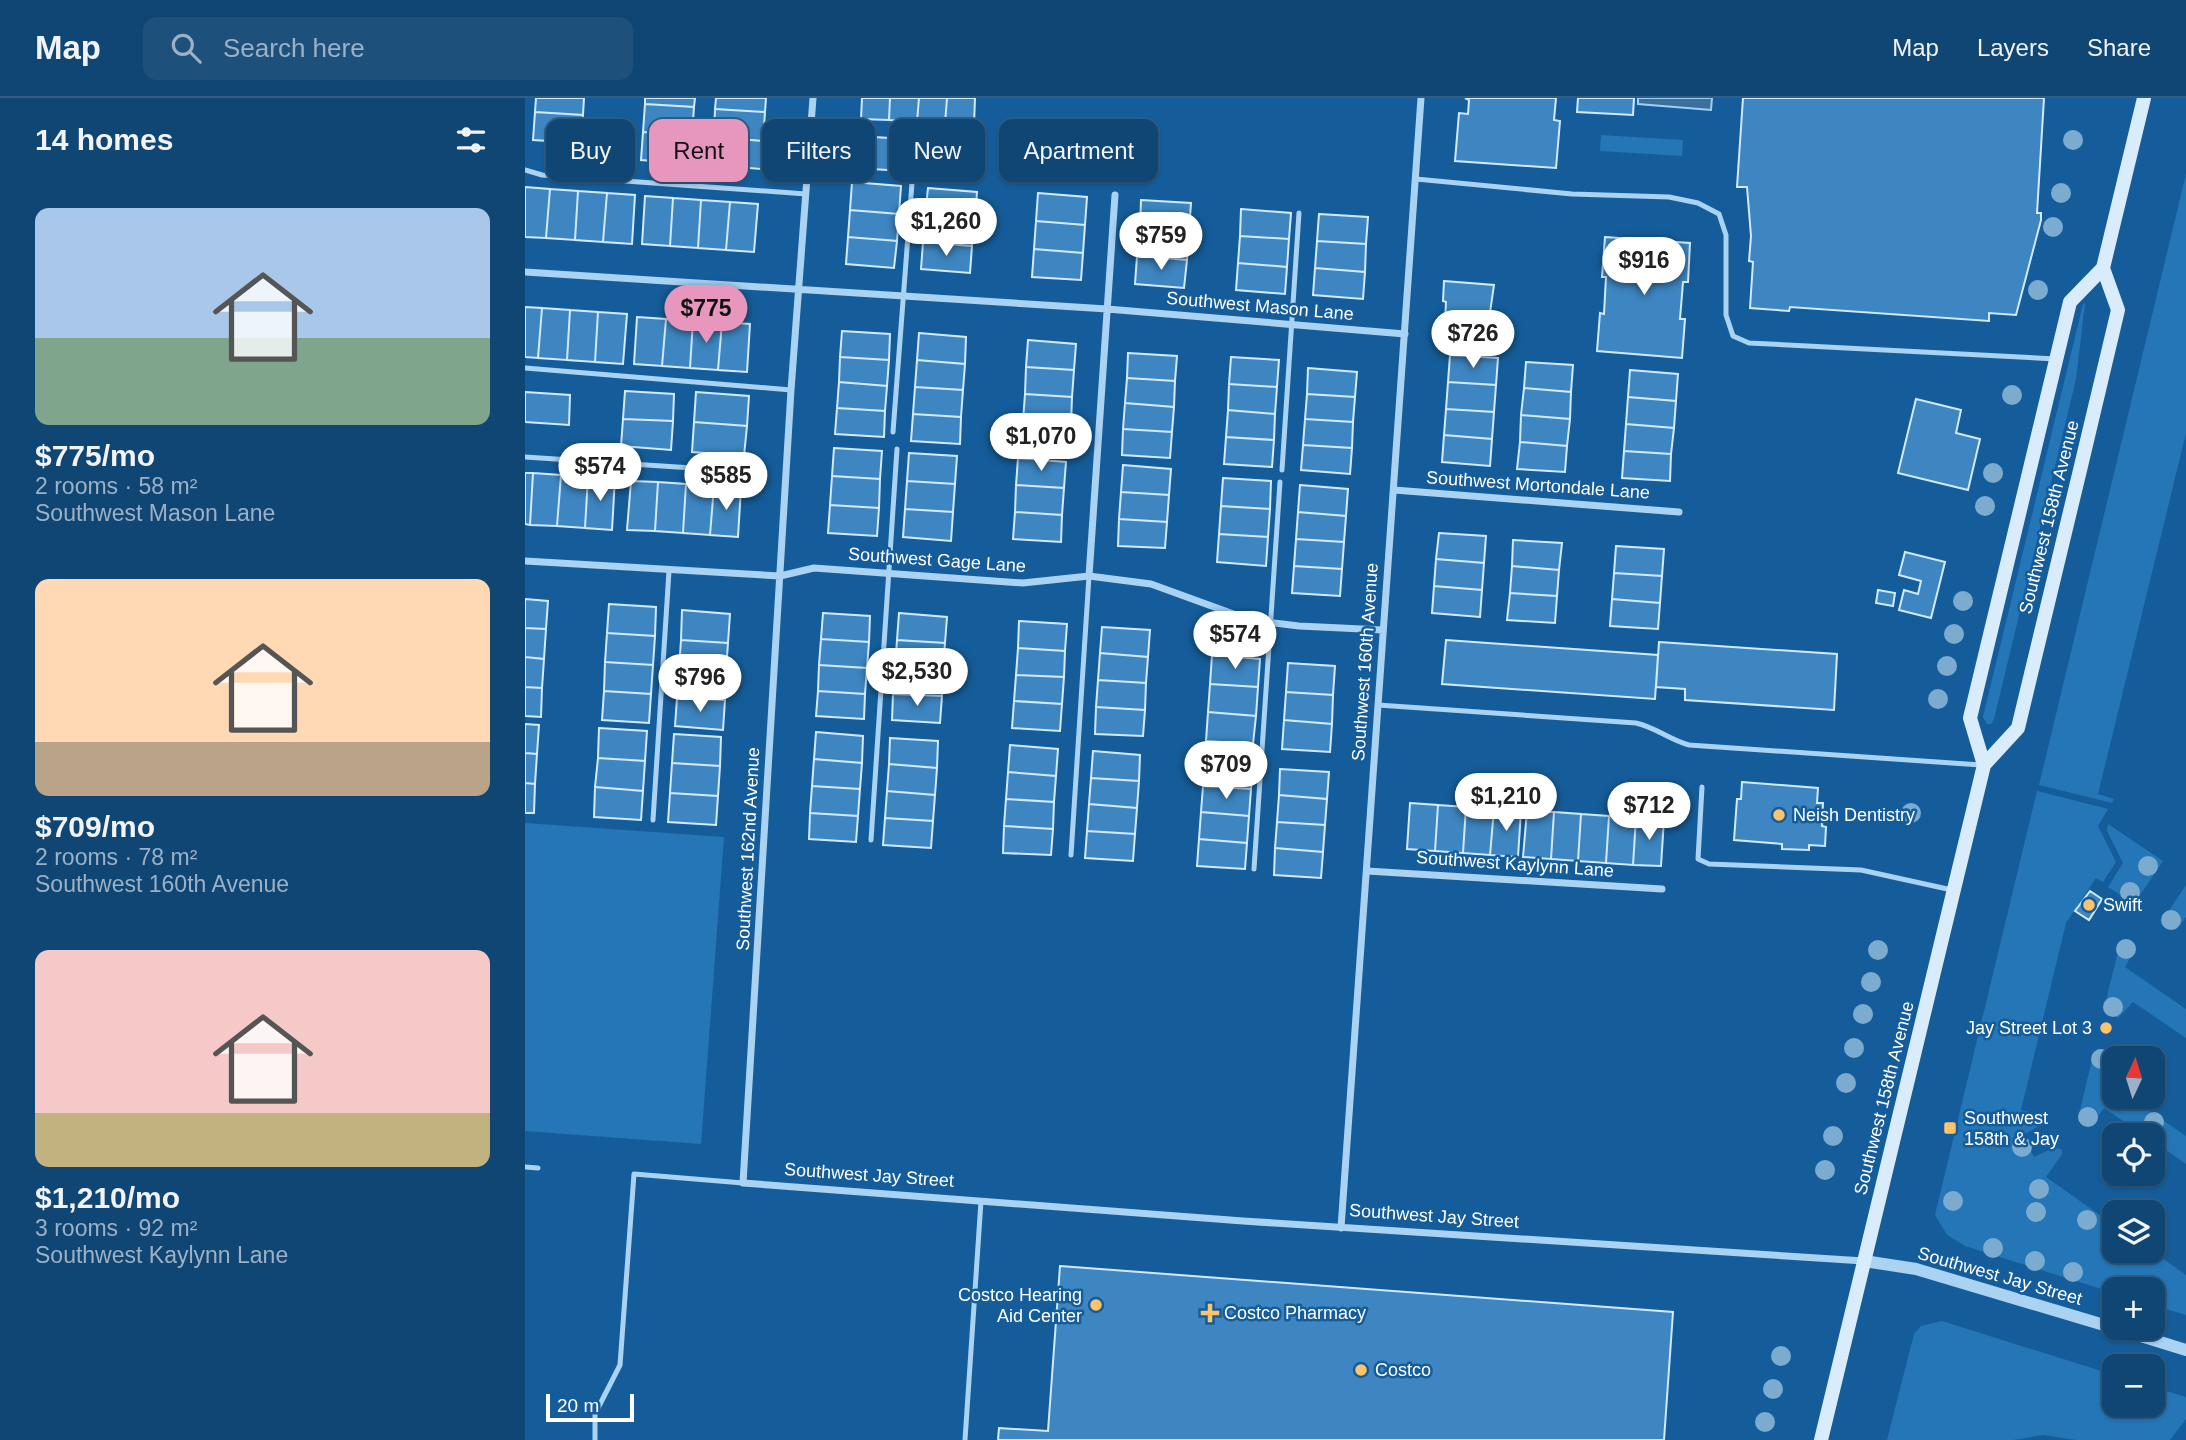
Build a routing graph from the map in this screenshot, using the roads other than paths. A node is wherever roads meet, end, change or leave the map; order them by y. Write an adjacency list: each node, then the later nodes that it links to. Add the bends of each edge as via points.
1 (813, 98): 7 (street, Southwest 162nd Avenue)
2 (1421, 98): 5 (street, Southwest 160th Avenue)
3 (2144, 98): 10 (main road)
4 (525, 170): 7 (lane, via 542,175)
5 (1416, 180): 16 (street, Southwest 160th Avenue); 17 (lane, via 1572,194 1669,197 1698,203 1719,214 1726,235 1726,315 1733,336 1749,343)
6 (912, 183): 13 (lane)
7 (806, 194): 12 (street, Southwest 162nd Avenue)
8 (1115, 195): 14 (street)
9 (1299, 213): 15 (lane)
10 (2103, 268): 17 (main road, Southwest 158th Avenue, via 2070,302); 36 (main road, Southwest 158th Avenue, via 2118,310 2073,499 2018,728)
11 (525, 271): 12 (street, Southwest Mason Lane)
12 (799, 290): 13 (street, Southwest Mason Lane); 19 (street, Southwest 162nd Avenue)
13 (903, 298): 14 (street, Southwest Mason Lane); 20 (lane)
14 (1107, 309): 15 (street, Southwest Mason Lane); 32 (street)
15 (1292, 325): 16 (street, Southwest Mason Lane); 23 (lane)
16 (1405, 334): 26 (street, Southwest 160th Avenue)
17 (2056, 359): 36 (main road, Southwest 158th Avenue, via 1970,718)
18 (525, 368): 19 (lane)
19 (791, 390): 31 (street, Southwest 162nd Avenue)
20 (893, 432)
21 (897, 449): 30 (lane)
22 (525, 457): 24 (lane)
23 (1282, 470)
24 (738, 471)
25 (1280, 482): 33 (lane)
26 (1394, 490): 27 (street, Southwest Mortondale Lane); 34 (street, Southwest 160th Avenue)
27 (1679, 512)
28 (525, 561): 29 (street, Southwest Gage Lane)
29 (669, 571): 31 (street, Southwest Gage Lane); 38 (lane)
30 (889, 573): 31 (street, Southwest Gage Lane, via 814,568); 32 (street, Southwest Gage Lane, via 1023,583); 39 (lane)
31 (780, 576): 47 (street, Southwest 162nd Avenue)
32 (1089, 576): 33 (street, Southwest Gage Lane, via 1151,584 1250,620); 40 (lane)
33 (1270, 622): 34 (street, Southwest Gage Lane); 41 (lane)
34 (1383, 631): 35 (street, Southwest 160th Avenue)
35 (1378, 705): 36 (lane, via 1636,723 1689,745); 42 (street, Southwest 160th Avenue)
36 (1984, 765): 44 (main road, Southwest 158th Avenue)
37 (1702, 787): 44 (lane, via 1698,859 1709,864 1861,870)
38 (653, 820)
39 (871, 840)
40 (1071, 855)
41 (1254, 869)
42 (1367, 871): 43 (street, Southwest Kaylynn Lane); 49 (street, Southwest 160th Avenue)
43 (1662, 889)
44 (1954, 891): 50 (main road, Southwest 158th Avenue)
45 (525, 1167): 46 (lane)
46 (538, 1168)
47 (743, 1183): 48 (street, Southwest Jay Street); 54 (lane, via 634,1174 620,1365 595,1414)
48 (981, 1201): 49 (street, Southwest Jay Street); 55 (lane)
49 (1341, 1228): 50 (street, Southwest Jay Street)
50 (1864, 1261): 51 (street, Southwest Jay Street, via 1916,1269); 56 (main road, Southwest 158th Avenue)
51 (2102, 1324)
52 (2154, 1340): 53 (street, Southwest Jay Street)
53 (2186, 1350)
54 (595, 1440)
55 (965, 1440)
56 (1821, 1440)

